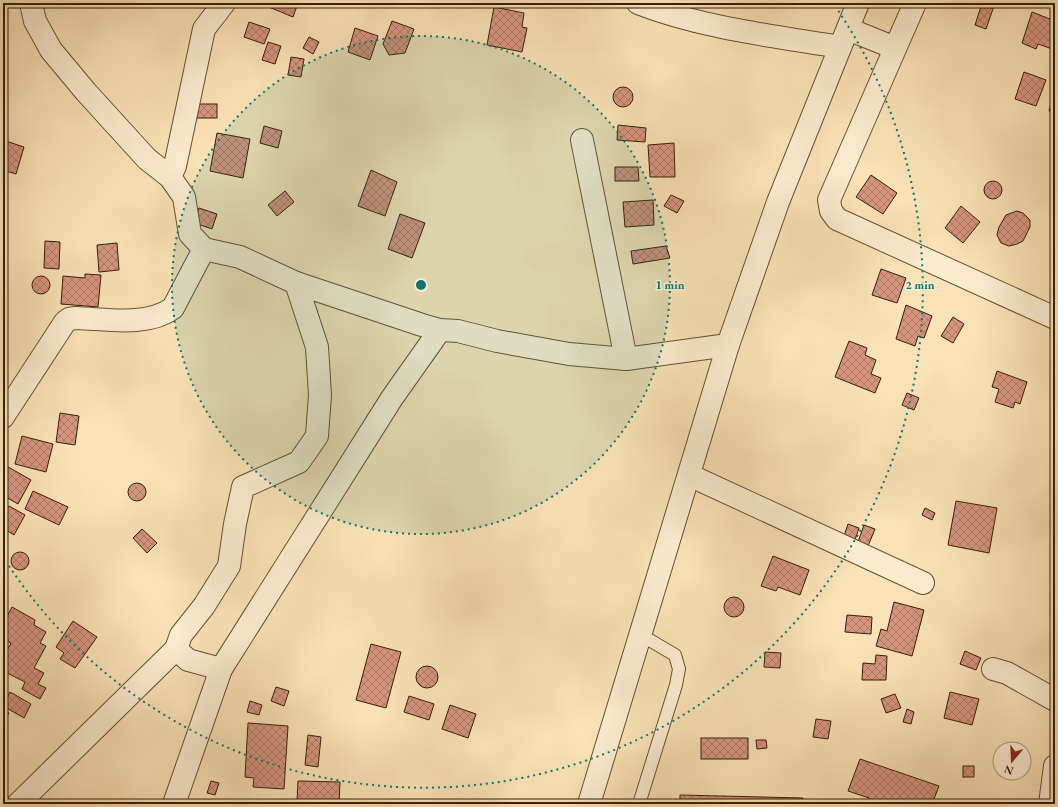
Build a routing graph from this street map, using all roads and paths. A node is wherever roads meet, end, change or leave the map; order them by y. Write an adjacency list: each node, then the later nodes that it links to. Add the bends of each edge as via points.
1 (32, 3): 9 (street, via 35,21 51,50 147,159)
2 (224, 3): 9 (street, via 204,29 175,166)
3 (638, 3): 6 (street, via 660,12 730,29)
4 (858, 3): 6 (street)
5 (916, 3): 7 (street)
6 (844, 38): 7 (street); 14 (street, via 778,202)
7 (895, 48): 12 (street, via 829,200 831,211 837,219)
8 (582, 140): 15 (street)
9 (170, 177): 10 (street, via 184,197 190,234)
10 (204, 249): 11 (street, via 240,257); 16 (street, via 173,308 167,312 142,320 76,318 65,322)
11 (296, 283): 13 (street); 20 (street, via 318,347 320,396 317,436 298,462 243,487 229,566 204,606 181,635)
12 (1055, 318)
13 (440, 330): 15 (street, via 458,331 569,354); 22 (street, via 392,398)
14 (728, 345): 15 (street); 17 (street)
15 (626, 359)
16 (3, 417)
17 (689, 475): 18 (street); 19 (street)
18 (923, 583)
19 (640, 634): 27 (street); 28 (lane, via 675,655 679,669)
20 (176, 649): 22 (street, via 188,660); 25 (street)
21 (992, 668): 23 (street, via 1007,673)
22 (221, 669): 26 (street)
23 (1055, 700)
24 (1055, 766): 29 (street)
25 (18, 804)
26 (174, 804)
27 (589, 804)
28 (639, 804)
29 (1050, 804)

